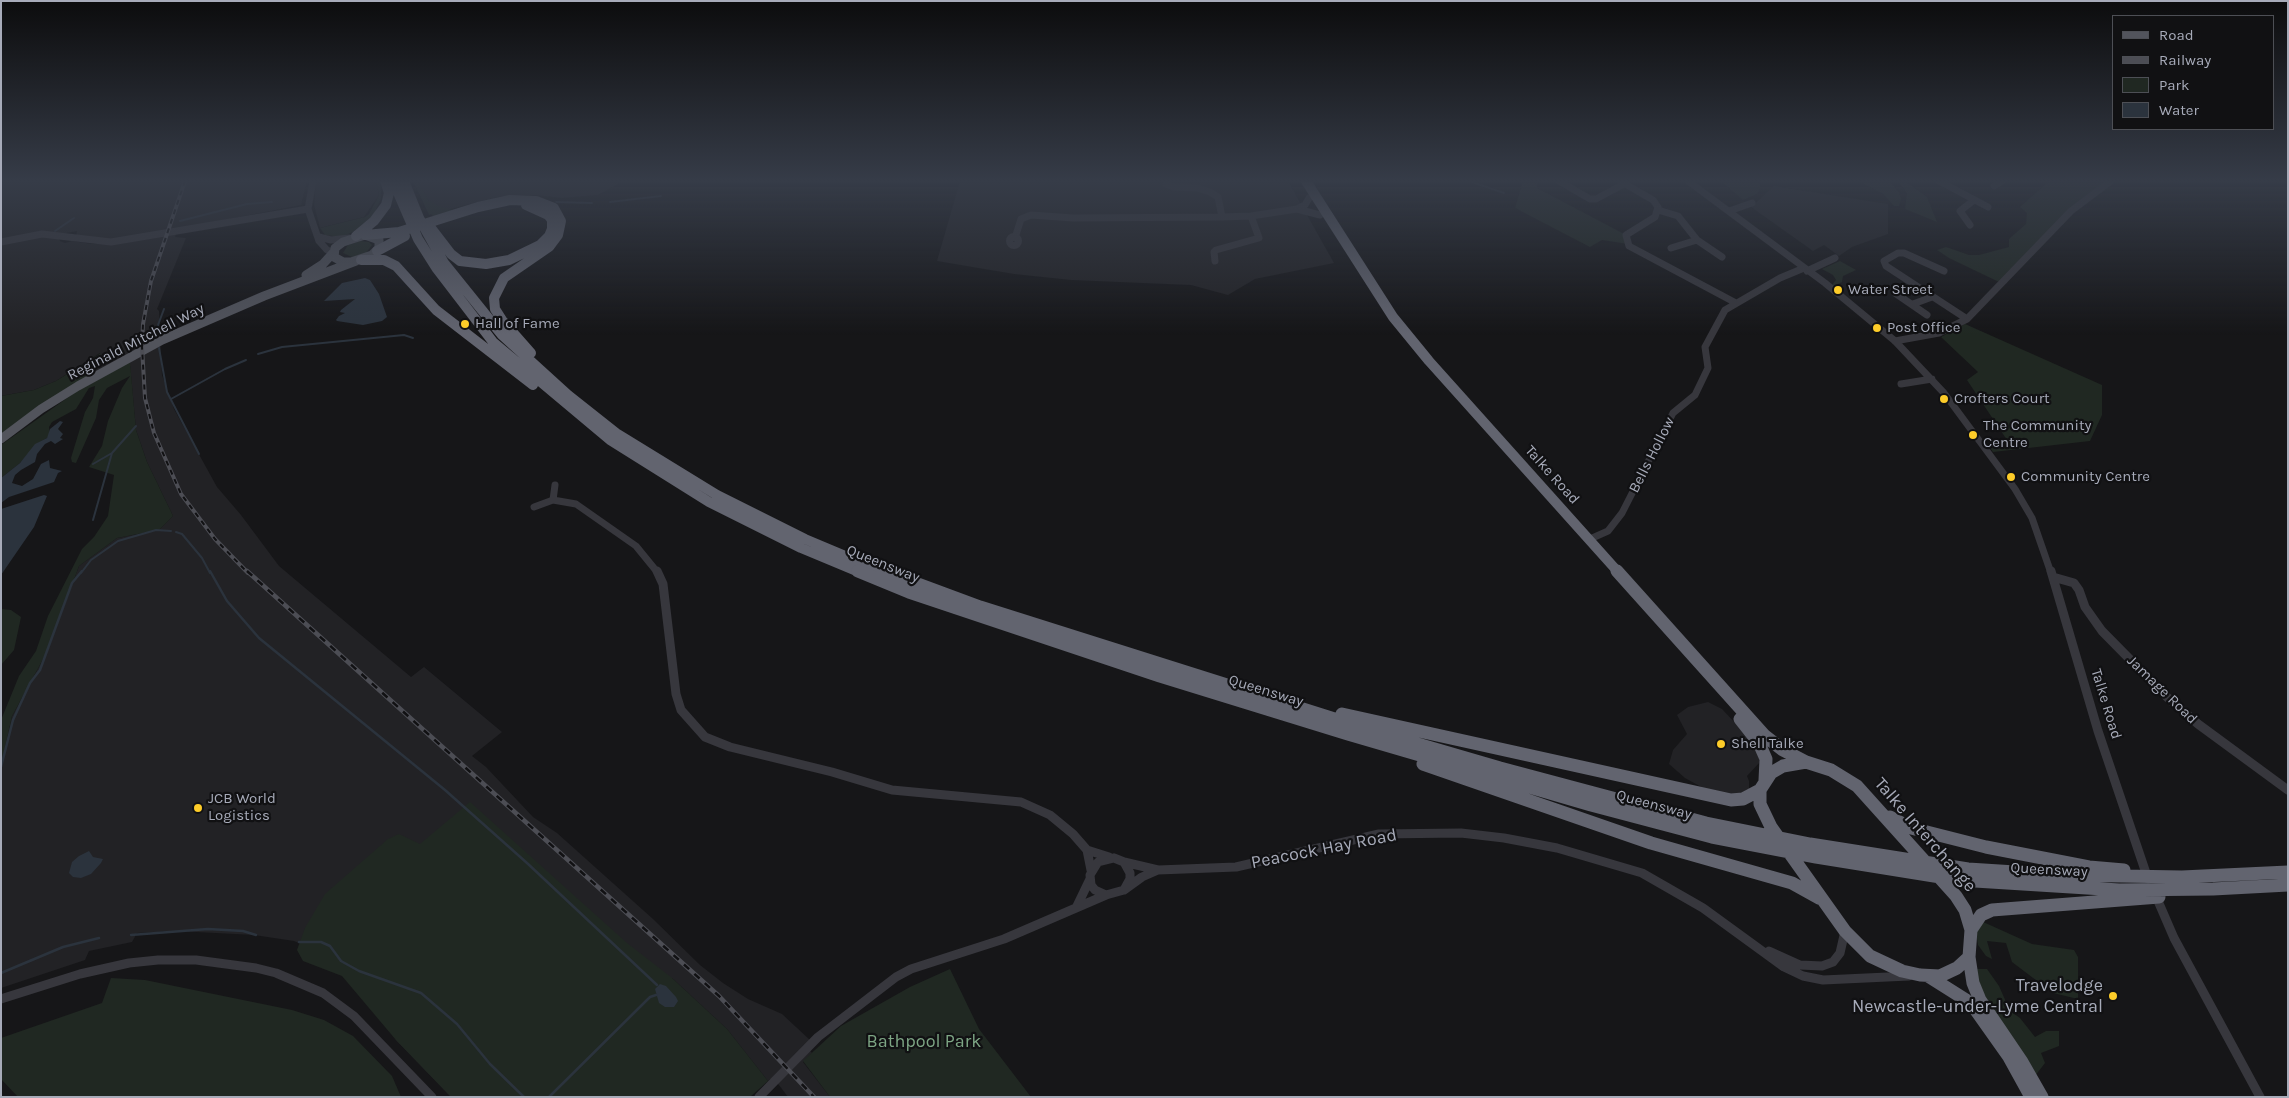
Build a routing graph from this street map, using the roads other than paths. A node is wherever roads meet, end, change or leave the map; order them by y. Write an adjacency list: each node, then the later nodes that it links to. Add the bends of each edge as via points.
1 (171, 232): 23 (street, via 101,243 36,234)
2 (317, 232): 19 (street)
3 (362, 232): 20 (highway)
4 (397, 232): 20 (highway)
5 (418, 232): 25 (highway)
6 (425, 232): 18 (highway, Queensway)
7 (425, 232): 18 (highway)
8 (551, 232): 18 (highway, via 540,245 514,259 494,264 472,264 455,258)
9 (559, 232): 43 (highway, via 549,246 504,278 493,303 502,320)
10 (1017, 232): 21 (street)
11 (1257, 232): 30 (street, via 1259,238 1216,250)
12 (1331, 232): 54 (highway, Talke Road, via 1386,319 1748,728 1766,759)
13 (1339, 232): 49 (highway, Talke Road, via 1393,317)
14 (1629, 232): 36 (street, via 1626,235 1629,246)
15 (1691, 232): 22 (street)
16 (1757, 232): 31 (street, Talke Road)
17 (2051, 232): 39 (street)
18 (427, 236): 43 (highway, Queensway, via 502,335); 45 (highway, Queensway, via 437,269 493,342)
19 (319, 237): 20 (street, via 331,240); 26 (street, via 322,246)
20 (357, 237): 25 (main road, via 379,240); 26 (main road, Reginald Mitchell Way, via 338,245)
21 (1015, 238)
22 (1697, 240): 24 (street); 27 (street)
23 (1, 242)
24 (1671, 248)
25 (376, 251): 29 (main road, Reginald Mitchell Way)
26 (333, 252): 29 (main road, via 337,260); 33 (main road, Reginald Mitchell Way, via 323,264)
27 (1718, 257)
28 (1834, 260): 31 (street)
29 (359, 261): 33 (main road, Reginald Mitchell Way); 45 (highway, via 384,260 396,266 436,310)
30 (1215, 261)
31 (1805, 269): 36 (street, Bells Hollow); 40 (street, Talke Road)
32 (1944, 271): 35 (street, via 1904,252 1884,261 1886,266)
33 (292, 284): 44 (main road, Reginald Mitchell Way, via 130,357 41,409)
34 (1895, 293): 37 (street)
35 (1932, 297): 37 (street); 39 (street)
36 (1736, 303): 49 (street, Bells Hollow, via 1725,310 1705,348 1708,368 1695,395 1673,413 1622,513 1608,531)
37 (1912, 304): 38 (street)
38 (1927, 315)
39 (1967, 319): 40 (street, via 1939,333)
40 (1895, 341): 41 (street, Talke Road)
41 (1932, 379): 42 (street); 50 (street, Talke Road, via 2019,496 2043,545)
42 (1901, 384)
43 (577, 402): 51 (highway, Queensway, via 616,433 717,495 805,539 980,607)
44 (1, 439)
45 (610, 440): 52 (highway, Queensway, via 709,502 810,552 910,592)
46 (555, 485): 47 (street)
47 (553, 500): 48 (street); 57 (street, via 576,504 591,513 636,546 656,568 663,584 676,694 681,710 705,737 730,747 892,790 1021,802 1050,814)
48 (534, 507)
49 (1590, 539): 53 (highway, Talke Road, via 1765,736)
50 (2053, 577): 55 (street, Jamage Road, via 2074,584 2102,632 2168,698); 78 (street, Talke Road, via 2142,867 2174,938)
51 (1226, 685): 54 (highway, Talke Interchange, via 1696,794 1738,800 1748,798); 61 (highway, Queensway, via 1375,732 1619,801 1810,844 1968,869 2052,874 2182,878)
52 (1278, 712): 63 (highway, Queensway, via 1640,818 1712,837 1816,857 2001,884 2118,890); 66 (highway, via 1651,843 1792,883)
53 (1806, 762): 54 (highway, Talke Interchange, via 1777,768); 56 (highway, Talke Interchange, via 1843,776)
54 (1762, 785): 66 (highway, via 1763,812 1771,827)
55 (2288, 790)
56 (1880, 810): 61 (highway, via 1911,828 1940,836 2089,866 2156,872); 68 (highway, Talke Interchange, via 1950,889 1965,910)
57 (1087, 850): 58 (street); 62 (street)
58 (1114, 858): 59 (street); 62 (street, via 1103,859)
59 (1124, 862): 60 (street); 64 (street, via 1130,873)
60 (1158, 870): 64 (street, Peacock Hay Road); 70 (street, Peacock Hay Road, via 1236,867 1380,834 1451,833 1495,837 1557,848 1642,873 1703,908)
61 (2288, 871)
62 (1090, 875): 65 (street, via 1095,890); 67 (street)
63 (2288, 886): 68 (highway, via 2272,890 1992,910 1980,915)
64 (1124, 890): 65 (street, Peacock Hay Road, via 1119,894)
65 (1106, 895): 67 (street, Peacock Hay Road)
66 (1826, 904): 69 (highway)
67 (1077, 906): 75 (street, Peacock Hay Road, via 1004,939 911,969 861,1002 818,1038)
68 (1971, 930): 71 (highway, Talke Interchange)
69 (1845, 931): 70 (street, Peacock Hay Road, via 1837,959 1816,967 1782,958); 72 (highway, via 1862,950 1879,961)
70 (1746, 938): 72 (street, Peacock Hay Road, via 1784,967 1803,976 1862,980)
71 (1969, 957): 72 (highway, via 1949,973); 77 (highway, Talke Interchange, via 1975,991)
72 (1924, 976): 76 (highway, via 1956,993 1975,1009 2009,1057)
73 (1, 999): 74 (street, via 72,976 129,963 196,960 256,968 323,993 354,1016)
74 (432, 1097)
75 (759, 1097)
76 (2031, 1097)
77 (2042, 1097)
78 (2260, 1097)

